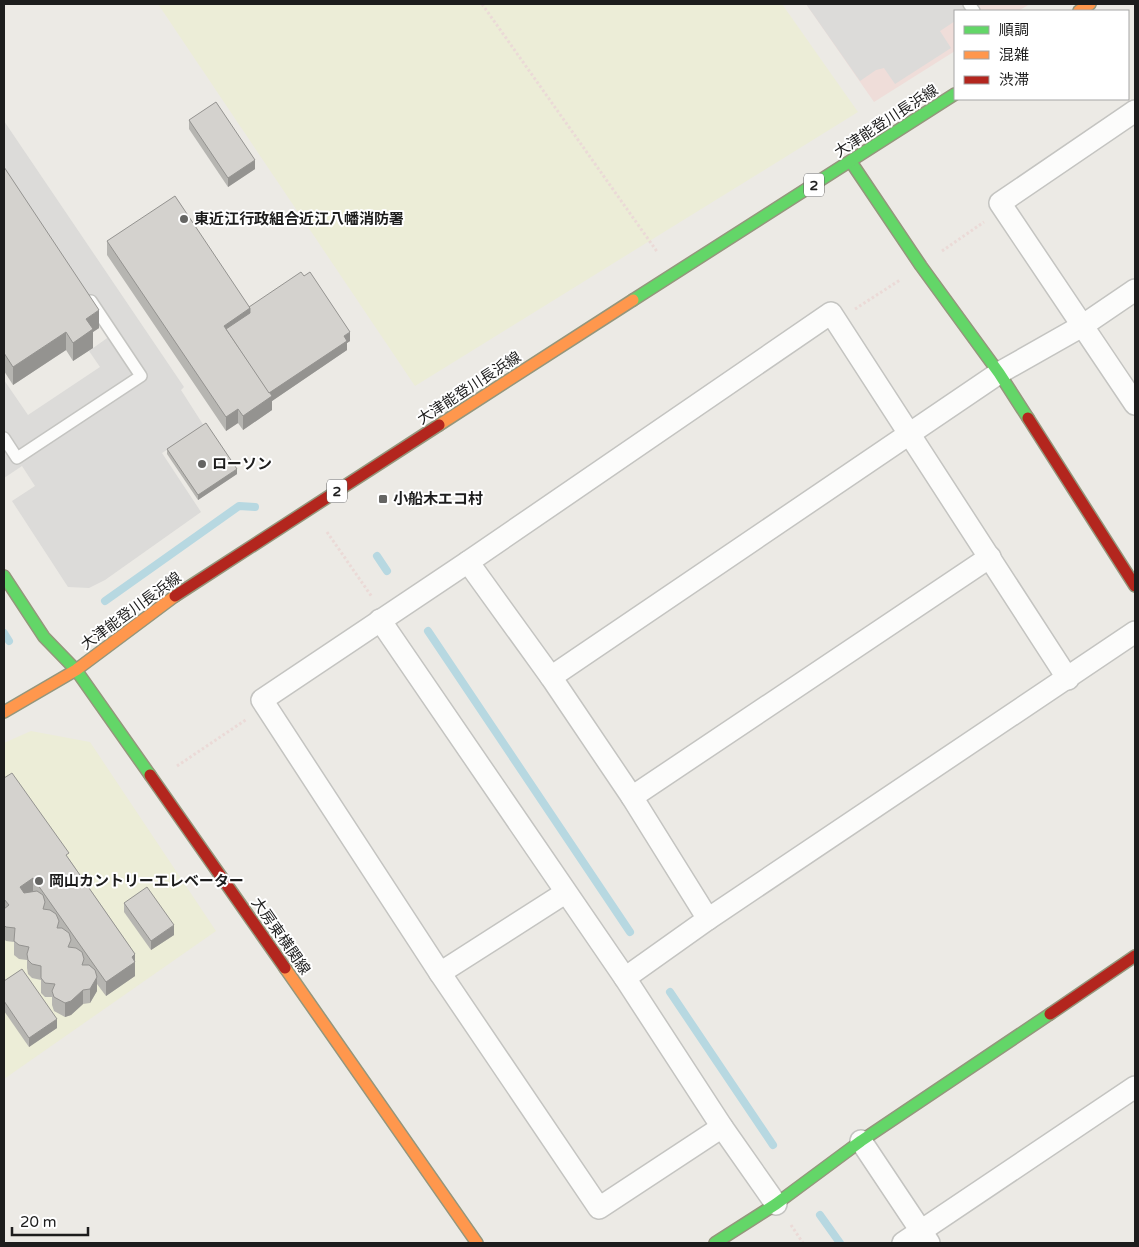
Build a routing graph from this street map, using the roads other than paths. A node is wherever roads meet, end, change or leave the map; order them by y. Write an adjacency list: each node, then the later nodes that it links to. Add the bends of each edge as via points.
1 (954, 95): 3 (main road, 大津能登川長浜線 / 2)
2 (1135, 111): 6 (street, via 1000,203)
3 (851, 162): 7 (main road); 17 (main road, 大津能登川長浜線 / 2, via 188,587)
4 (1135, 290): 6 (street)
5 (86, 294): 10 (lane, via 141,376 18,458)
6 (1082, 326): 7 (street); 8 (street)
7 (999, 374): 9 (street); 14 (main road)
8 (1135, 404)
9 (910, 433): 11 (street); 12 (street, via 830,313); 18 (street)
10 (4, 438)
11 (990, 557): 19 (street); 21 (street)
12 (468, 562): 15 (street); 18 (street)
13 (4, 576): 17 (main road, 大房東横関線, via 44,637)
14 (1135, 586)
15 (383, 618): 22 (street); 25 (street, via 262,700)
16 (1135, 632): 19 (street)
17 (76, 670): 20 (main road, 大津能登川長浜線 / 2); 32 (main road, 大房東横関線)
18 (551, 678): 21 (street)
19 (1068, 679): 23 (street)
20 (4, 712)
21 (632, 797): 23 (street)
22 (566, 893): 25 (street); 26 (street)
23 (708, 919): 26 (street)
24 (1135, 956): 29 (main road)
25 (440, 973): 28 (street, via 599,1208)
26 (626, 978): 28 (street)
27 (1135, 1087): 31 (street)
28 (722, 1127): 30 (street)
29 (861, 1141): 30 (main road); 31 (street)
30 (776, 1204): 33 (main road)
31 (925, 1237): 34 (street)
32 (477, 1243)
33 (716, 1243)
34 (903, 1243)

